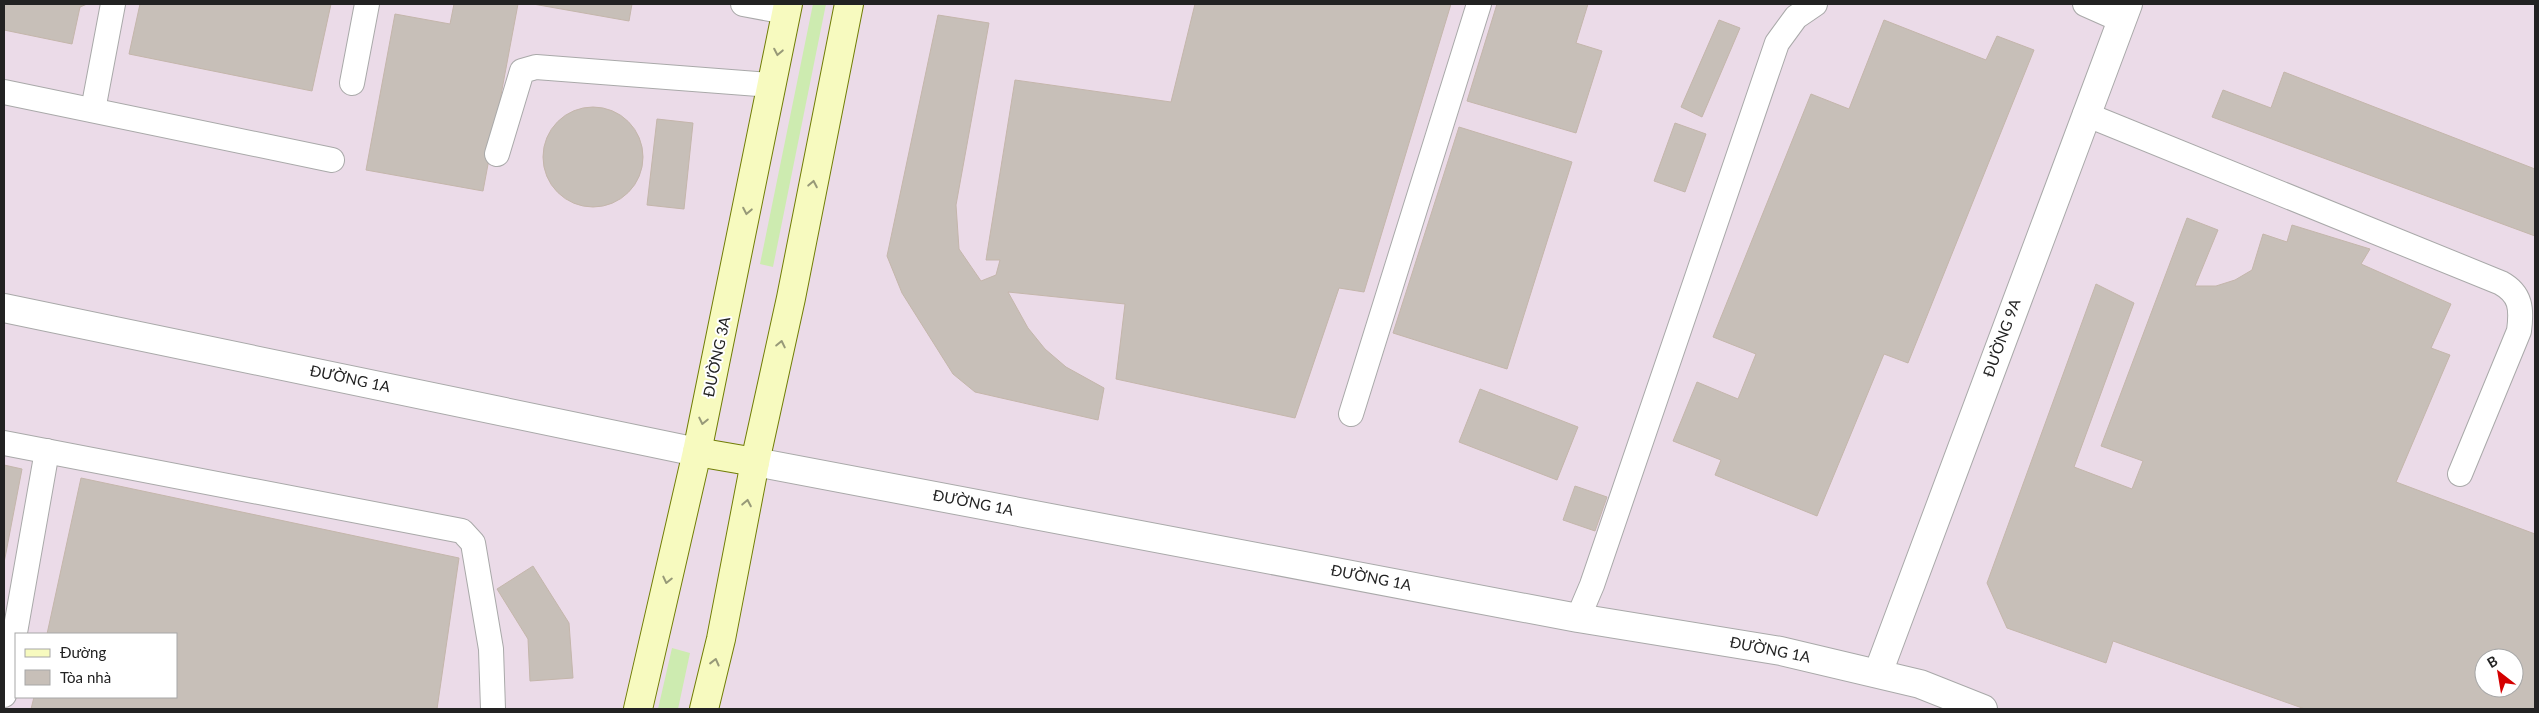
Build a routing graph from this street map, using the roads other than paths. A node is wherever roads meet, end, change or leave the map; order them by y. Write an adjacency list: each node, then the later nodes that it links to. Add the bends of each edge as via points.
1 (113, 4): 13 (lane)
2 (368, 4): 10 (lane)
3 (743, 4): 8 (lane)
4 (849, 4): 22 (street, one-way to 4)
5 (1479, 4): 18 (lane)
6 (1815, 4): 24 (lane, via 1796,17 1777,43)
7 (2085, 4): 9 (lane)
8 (787, 8): 11 (street, ĐƯỜNG 3A, one-way to 11)
9 (2124, 12): 14 (street, ĐƯỜNG 9A)
10 (352, 83)
11 (772, 85): 15 (lane, via 536,67 522,71); 21 (street, ĐƯỜNG 3A, one-way to 21)
12 (4, 92): 13 (lane)
13 (93, 110): 16 (lane)
14 (2085, 114): 23 (lane, via 2501,282 2511,289 2520,301 2519,331); 25 (street, ĐƯỜNG 9A)
15 (497, 154)
16 (332, 160)
17 (4, 308): 21 (street, ĐƯỜNG 1A)
18 (1350, 414)
19 (4, 442): 20 (lane)
20 (47, 451): 26 (lane); 27 (lane, via 462,531 473,543 491,649)
21 (697, 452): 22 (street); 28 (street, ĐƯỜNG 3A, one-way to 28)
22 (755, 462): 24 (street, ĐƯỜNG 1A); 29 (street, one-way to 22)
23 (2460, 474)
24 (1578, 618): 25 (street, ĐƯỜNG 1A, via 1781,651)
25 (1878, 673): 30 (street, ĐƯỜNG 1A, via 1920,684)
26 (4, 695)
27 (494, 709)
28 (638, 709)
29 (704, 709)
30 (1982, 709)

